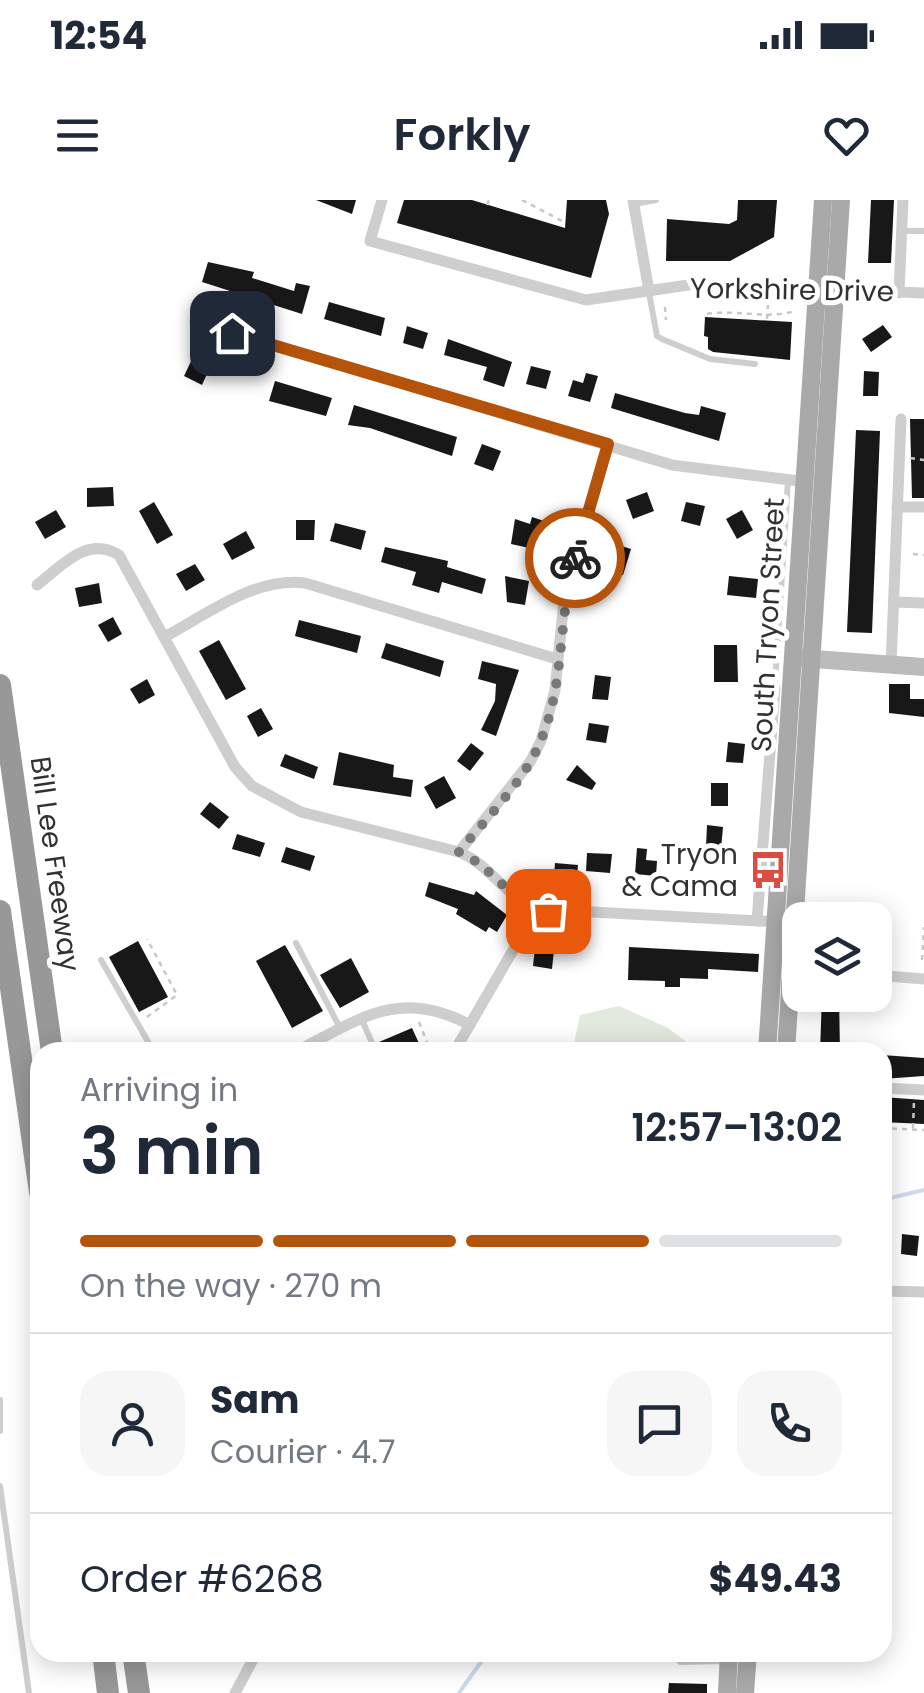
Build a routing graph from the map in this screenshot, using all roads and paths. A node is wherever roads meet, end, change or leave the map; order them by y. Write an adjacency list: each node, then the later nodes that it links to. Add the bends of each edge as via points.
1 (382, 200): 11 (street, Yorkshire Drive, via 370,241 574,298)
2 (522, 200): 8 (path)
3 (656, 200): 7 (lane)
4 (823, 200): 12 (main road, South Tryon Street)
5 (841, 200): 12 (main road, South Tryon Street)
6 (903, 200): 9 (street)
7 (633, 202): 11 (street)
8 (566, 222)
9 (902, 231): 10 (lane); 13 (street)
10 (924, 231)
11 (649, 292): 12 (street, Yorkshire Drive, via 704,284); 22 (lane, via 657,336 710,358)
12 (826, 292): 13 (street, Yorkshire Drive); 27 (main road, South Tryon Street)
13 (898, 293): 14 (street, Yorkshire Drive)
14 (924, 293)
15 (768, 306): 19 (path)
16 (665, 307): 20 (path)
17 (795, 311): 19 (path)
18 (707, 314): 19 (path)
19 (767, 317)
20 (666, 320)
21 (195, 322): 24 (street)
22 (755, 364)
23 (901, 419): 28 (street)
24 (608, 444): 27 (street, via 688,468); 37 (street, via 568,583)
25 (908, 458): 26 (path)
26 (924, 460)
27 (804, 482): 36 (main road, South Tryon Street); 41 (lane)
28 (897, 506): 29 (street); 33 (street)
29 (924, 506)
30 (913, 554): 31 (path)
31 (924, 554)
32 (37, 586): 35 (street, via 85,549 104,547 127,564)
33 (894, 602): 34 (street); 38 (street)
34 (924, 602)
35 (166, 636): 37 (street, via 285,580); 42 (street, via 235,768 259,792 316,816)
36 (803, 658): 38 (street); 43 (main road, South Tryon Street)
37 (558, 660): 42 (street, via 541,742)
38 (891, 665): 39 (street)
39 (924, 667)
40 (0, 685): 62 (highway, Bill Lee Freeway)
41 (775, 685): 46 (street)
42 (459, 852): 44 (street, via 480,861)
43 (787, 902)
44 (537, 909): 46 (street); 60 (street)
45 (0, 911): 72 (highway)
46 (757, 921): 47 (street)
47 (782, 922)
48 (924, 927): 52 (path)
49 (147, 940): 58 (path, via 177,995)
50 (296, 943): 61 (lane)
51 (101, 960): 63 (lane)
52 (922, 960)
53 (892, 977): 54 (street)
54 (924, 979)
55 (782, 992): 68 (main road, South Tryon Street)
56 (787, 1012): 69 (main road, South Tryon Street)
57 (362, 1020): 60 (street, via 416,1005); 61 (street); 65 (lane)
58 (142, 1021)
59 (419, 1022): 66 (path)
60 (470, 1025): 67 (street)
61 (340, 1029): 64 (street)
62 (51, 1042)
63 (148, 1042)
64 (315, 1042)
65 (372, 1042)
66 (427, 1042)
67 (460, 1042)
68 (770, 1042)
69 (786, 1042)
70 (892, 1090): 71 (street)
71 (919, 1094): 74 (path)
72 (30, 1122)
73 (892, 1129): 74 (path)
74 (913, 1130): 75 (path)
75 (924, 1130)
76 (892, 1291): 77 (street)
77 (924, 1292)
78 (0, 1400): 79 (lane)
79 (0, 1431)
80 (0, 1486): 86 (lane)
81 (104, 1662): 87 (highway)
82 (134, 1662): 88 (highway)
83 (252, 1662): 89 (street)
84 (729, 1662): 90 (main road)
85 (747, 1662): 91 (main road)
86 (30, 1693)
87 (108, 1693)
88 (138, 1693)
89 (235, 1693)
90 (726, 1693)
91 (745, 1693)

